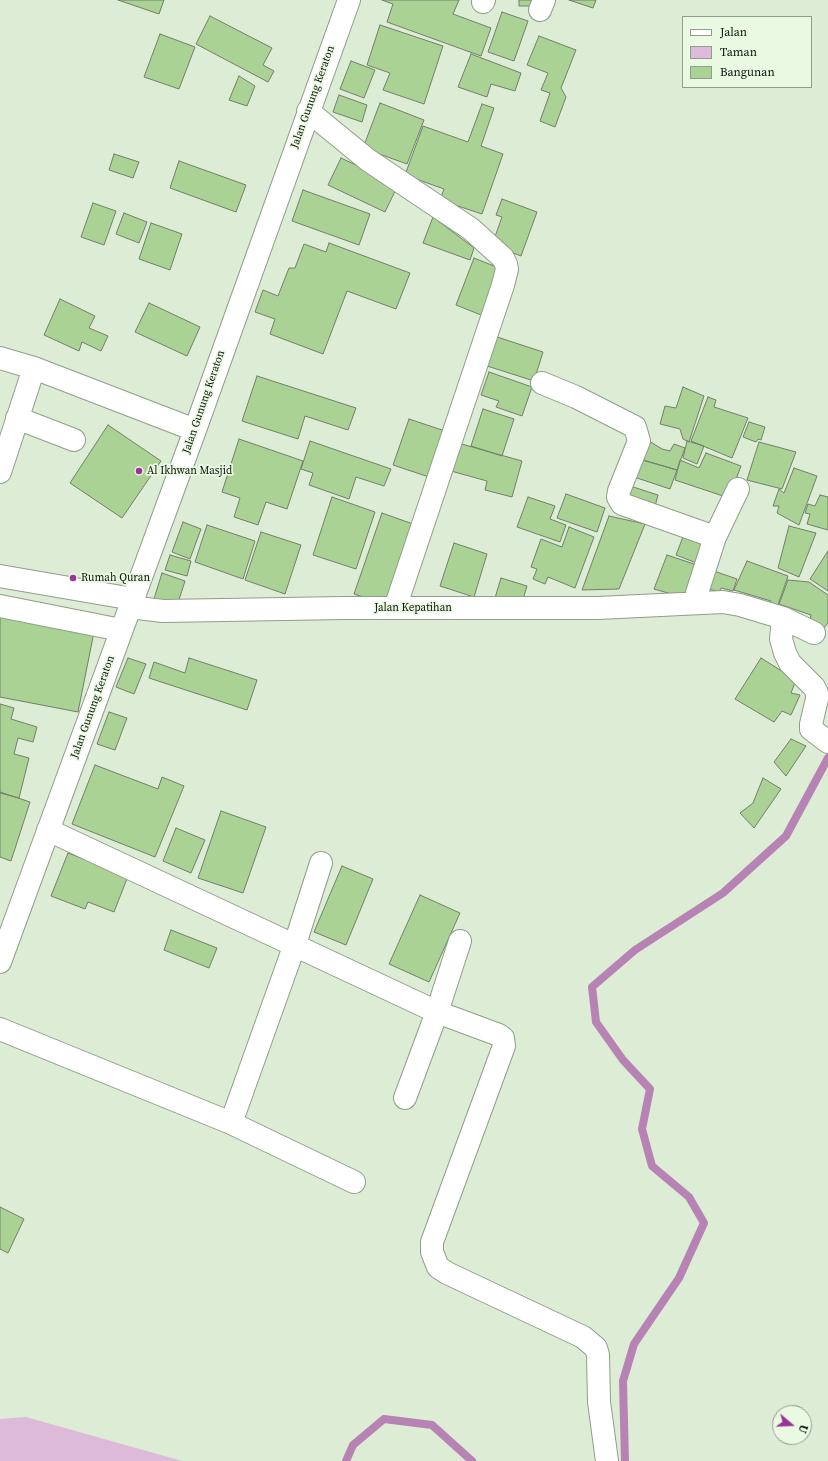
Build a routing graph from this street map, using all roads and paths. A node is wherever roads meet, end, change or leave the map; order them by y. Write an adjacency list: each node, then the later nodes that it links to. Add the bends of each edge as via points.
1 (349, 0): 2 (street, Jalan Gunung Keraton)
2 (308, 111): 7 (street, Jalan Gunung Keraton); 15 (street, via 368,160 471,229 503,258 507,269)
3 (0, 358): 4 (street)
4 (34, 368): 6 (street); 7 (street)
5 (542, 383): 11 (street, via 576,397 635,428 639,441 619,491 618,497 622,504)
6 (17, 418): 8 (street); 9 (street)
7 (195, 430): 16 (street, Jalan Gunung Keraton)
8 (74, 440)
9 (0, 472)
10 (738, 489): 11 (street)
11 (715, 537): 13 (street)
12 (0, 576): 16 (street)
13 (696, 603): 15 (street, Jalan Kepatihan, via 598,608); 17 (street, Jalan Kepatihan, via 723,602 740,605)
14 (0, 606): 16 (street)
15 (395, 608): 16 (street, Jalan Kepatihan, via 163,611)
16 (126, 616): 20 (street, Jalan Gunung Keraton)
17 (782, 626): 18 (street, Jalan Kepatihan); 19 (street, via 790,663 817,693 811,729)
18 (814, 633)
19 (821, 738)
20 (48, 830): 22 (street, Jalan Gunung Keraton); 24 (street)
21 (321, 863): 24 (street)
22 (8, 919): 25 (street, Jalan Gunung Keraton)
23 (460, 941): 26 (street)
24 (295, 944): 26 (street); 29 (street)
25 (0, 962)
26 (437, 1012): 28 (street); 31 (street, via 499,1035 504,1041 432,1242 434,1261 447,1273 583,1337 596,1348 599,1402)
27 (0, 1029): 29 (street)
28 (405, 1098)
29 (231, 1123): 30 (street)
30 (354, 1182)
31 (607, 1461)

